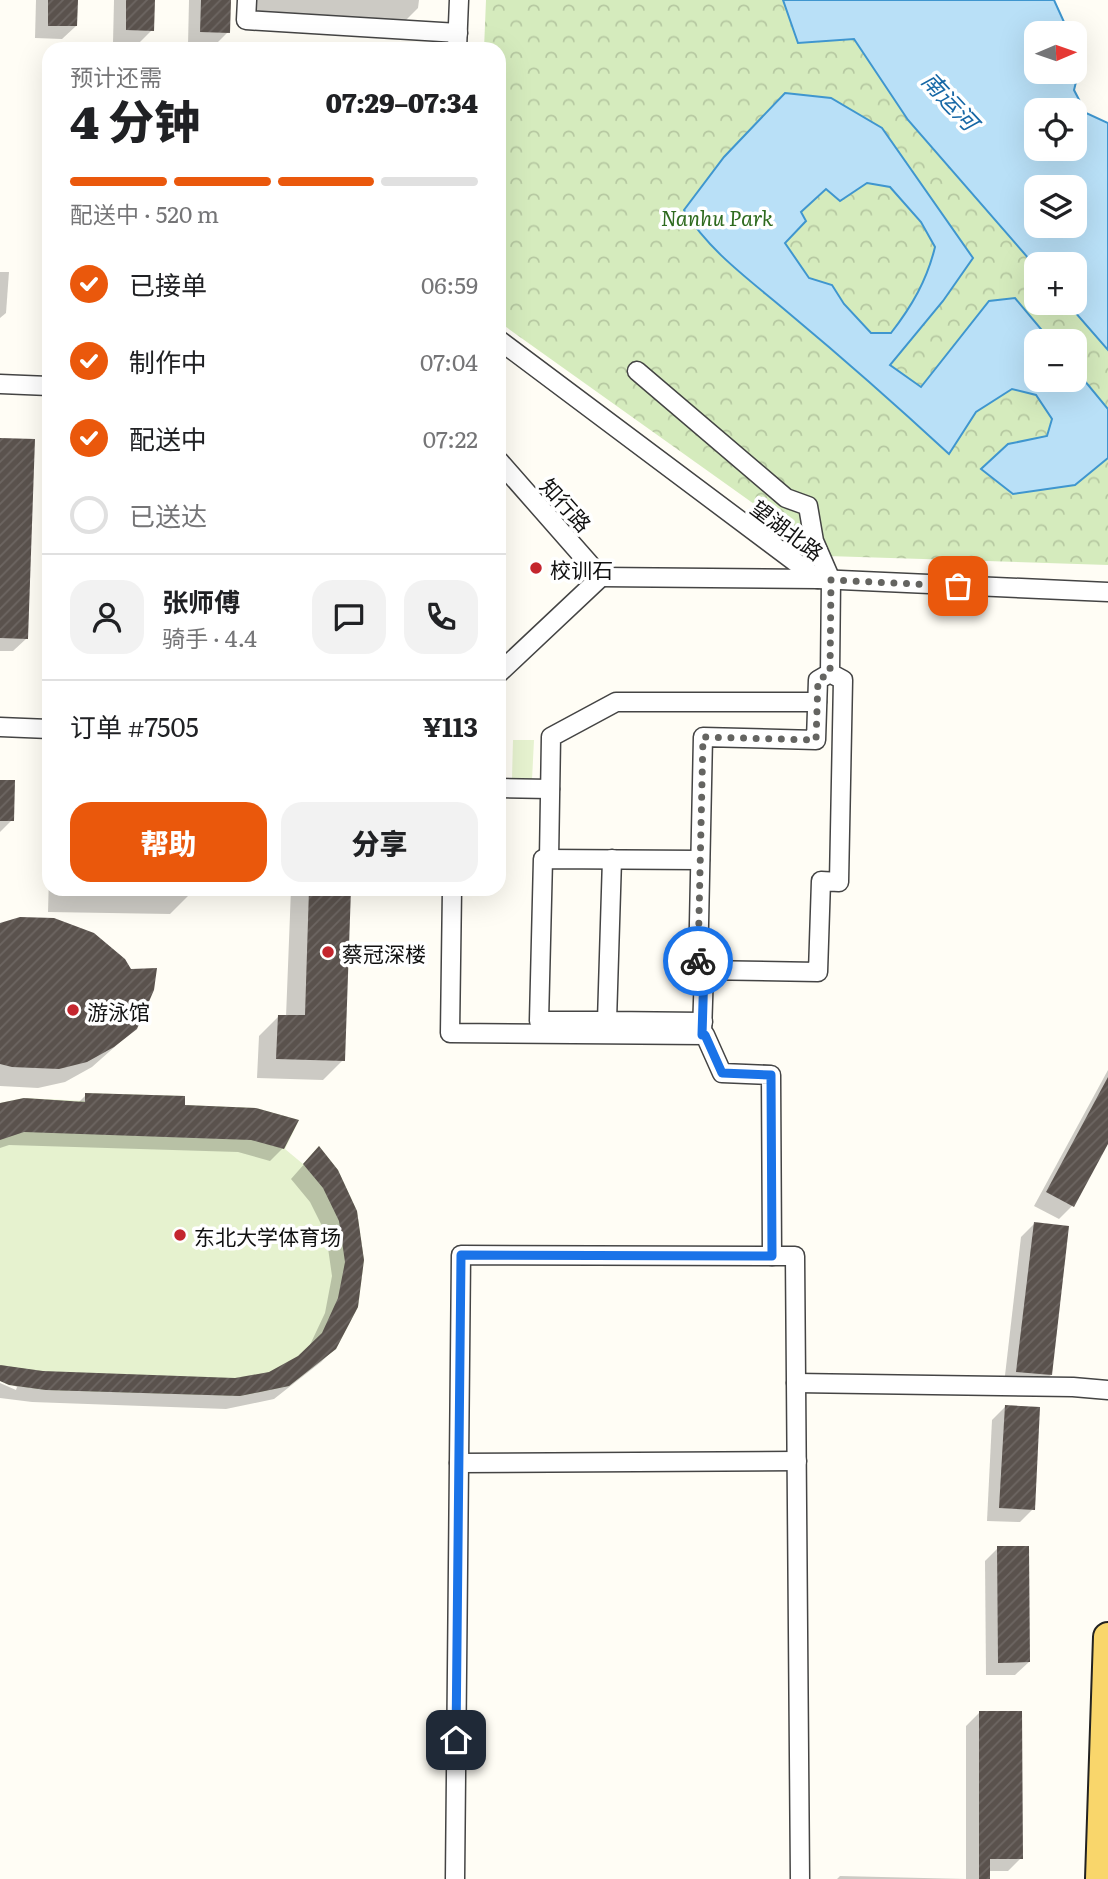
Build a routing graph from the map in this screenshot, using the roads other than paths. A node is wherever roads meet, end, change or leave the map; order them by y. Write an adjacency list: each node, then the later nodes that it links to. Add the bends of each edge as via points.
1 (247, 0): 3 (street, via 246,20)
2 (459, 0): 3 (street)
3 (458, 41)
4 (506, 345): 10 (street, 望湖北路)
5 (637, 371): 10 (street, via 786,498 808,506)
6 (0, 384): 7 (street)
7 (42, 386)
8 (506, 469): 9 (street, 知行路)
9 (601, 577): 10 (street); 12 (street)
10 (825, 580): 11 (street, 望湖北路); 13 (street)
11 (1108, 593)
12 (506, 666)
13 (830, 673): 14 (street, via 818,680); 18 (street, via 843,680)
14 (817, 702): 17 (street); 20 (street, via 616,702 551,737)
15 (0, 727): 16 (street)
16 (42, 729)
17 (816, 740): 18 (street); 23 (street, via 703,737)
18 (841, 741): 25 (street, via 839,882 821,881 818,972)
19 (506, 788): 20 (street)
20 (550, 789): 21 (street)
21 (549, 859): 22 (street); 26 (street, via 543,859 539,1021)
22 (611, 859): 23 (street); 26 (street)
23 (700, 860): 25 (street, via 698,970)
24 (452, 896): 27 (street, via 450,1033)
25 (704, 970): 27 (street)
26 (607, 1021): 27 (street)
27 (702, 1028): 28 (street, via 722,1073 771,1075)
28 (772, 1256): 29 (street, via 796,1256); 32 (street, via 461,1255)
29 (796, 1383): 30 (street); 31 (street)
30 (1108, 1390)
31 (797, 1461): 32 (street); 35 (street)
32 (459, 1463): 34 (street)
33 (1108, 1637): 36 (main road)
34 (455, 1879)
35 (800, 1879)
36 (1100, 1879)

